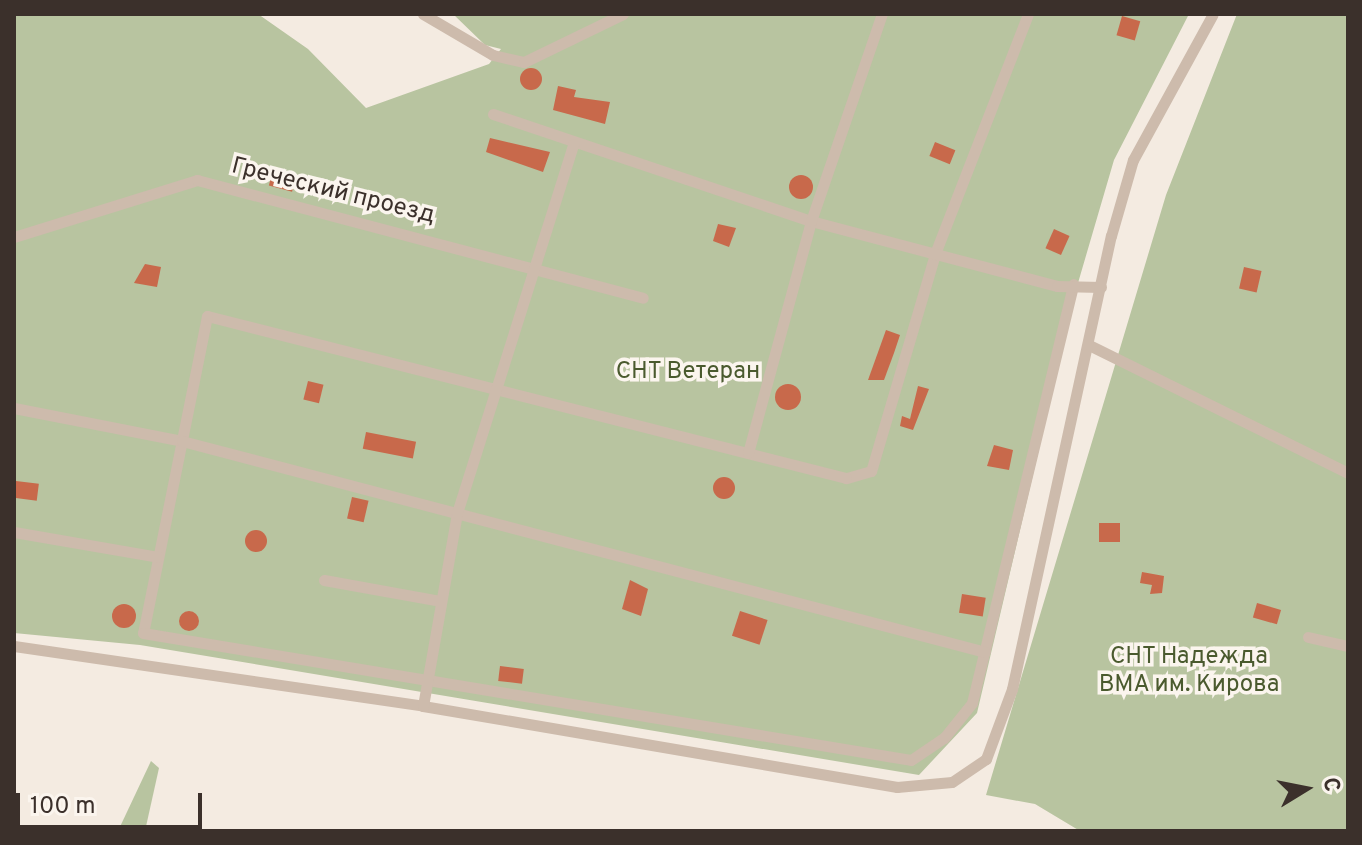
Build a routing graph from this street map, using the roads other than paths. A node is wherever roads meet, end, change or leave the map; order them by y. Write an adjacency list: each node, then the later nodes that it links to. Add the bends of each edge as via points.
1 (423, 14): 2 (street, via 493,55 524,62)
2 (623, 14)
3 (882, 14): 8 (street)
4 (1028, 14): 10 (street)
5 (1213, 14): 13 (street, via 1133,160)
6 (493, 114): 7 (street)
7 (573, 144): 8 (street); 11 (street)
8 (811, 221): 10 (street); 19 (street)
9 (14, 237): 11 (street, Греческий проезд, via 197,180)
10 (935, 254): 12 (street, via 1057,286); 19 (street, via 871,471 846,478)
11 (530, 265): 14 (street, Греческий проезд); 16 (street)
12 (1073, 284): 13 (street); 29 (street)
13 (1101, 287): 15 (street)
14 (643, 298)
15 (1089, 345): 20 (street); 31 (street, via 1012,689 986,759 952,782 897,787)
16 (494, 389): 18 (street, via 207,316); 19 (street); 21 (street)
17 (14, 408): 18 (street)
18 (182, 441): 21 (street); 23 (street)
19 (748, 453)
20 (1348, 473)
21 (457, 513): 25 (street); 29 (street)
22 (14, 532): 23 (street)
23 (158, 557): 30 (street, via 143,633)
24 (324, 580): 25 (street)
25 (441, 601): 30 (street)
26 (1308, 637): 28 (street)
27 (14, 646): 31 (street)
28 (1348, 646)
29 (985, 652): 30 (street, via 972,703 944,738 911,760)
30 (426, 683): 31 (street)
31 (423, 706)

